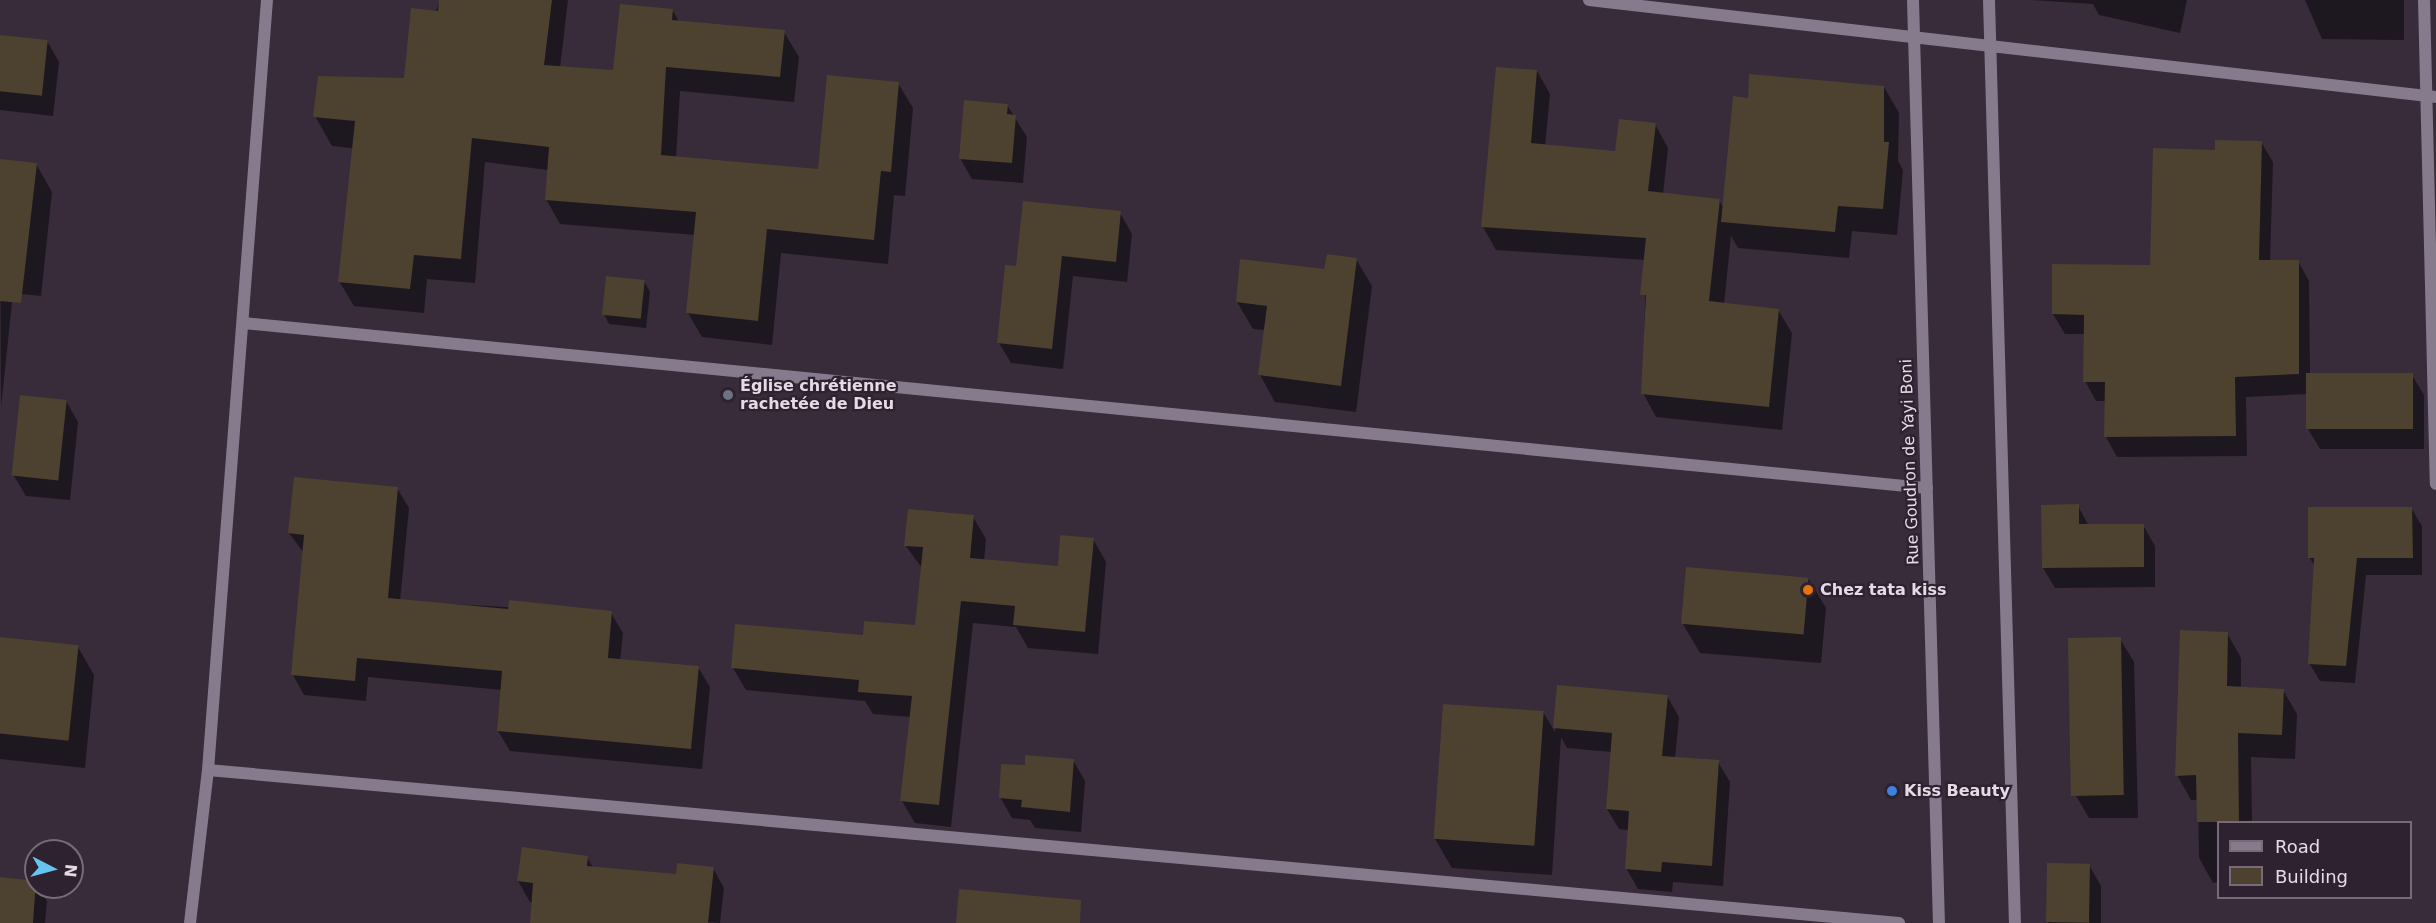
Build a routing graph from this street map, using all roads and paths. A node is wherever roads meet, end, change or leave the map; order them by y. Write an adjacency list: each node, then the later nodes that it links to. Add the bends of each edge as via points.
1 (267, 0): 10 (street)
2 (1589, 0): 6 (street)
3 (1913, 0): 6 (street, Rue Goudron de Yayi Boni)
4 (1989, 0): 7 (street)
5 (2424, 0): 8 (street)
6 (1914, 34): 7 (street); 12 (street, Rue Goudron de Yayi Boni)
7 (1990, 46): 8 (street); 17 (street)
8 (2423, 96): 9 (street); 11 (street)
9 (2436, 97)
10 (243, 323): 12 (street); 13 (street)
11 (2436, 484)
12 (1927, 488): 16 (street, Rue Goudron de Yayi Boni)
13 (208, 770): 14 (street); 15 (street)
14 (190, 923)
15 (1899, 923)
16 (1939, 923)
17 (2015, 923)

